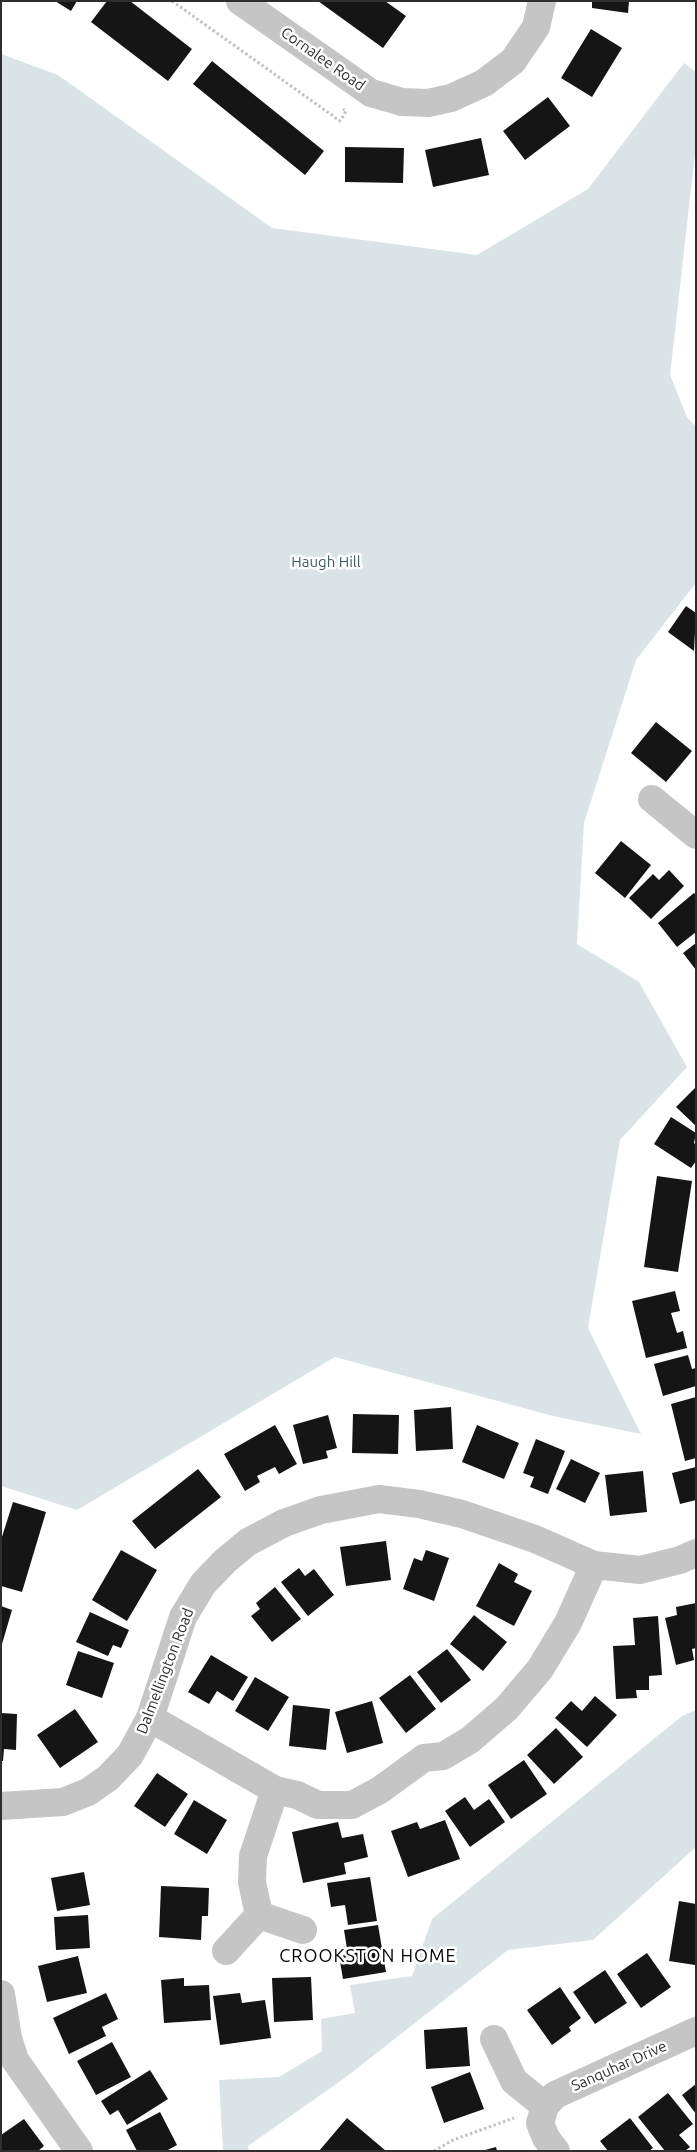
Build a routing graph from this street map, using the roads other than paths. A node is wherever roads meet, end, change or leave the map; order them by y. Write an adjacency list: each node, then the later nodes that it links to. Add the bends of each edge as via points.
1 (240, 1): 2 (street, Cornalee Road, via 371,92 402,102 428,102 451,98 484,83 513,62 536,27)
2 (542, 1)
3 (652, 799): 4 (street)
4 (696, 835)
5 (696, 1553): 6 (street, Dalmellington Road, via 640,1570)
6 (594, 1564): 7 (street, Dalmellington Road, via 535,1539 462,1514 420,1504 379,1499 321,1510 284,1523 248,1542 203,1584 183,1617); 8 (street, via 568,1623 540,1669 507,1708 470,1740 443,1756 424,1758 380,1790 352,1805 318,1805 297,1795)
7 (150, 1718): 8 (street); 9 (street, Dalmellington Road, via 130,1755 108,1778 88,1792 63,1802)
8 (275, 1790): 11 (street, via 253,1856 252,1882)
9 (1, 1806): 10 (street)
10 (1, 1827)
11 (259, 1915): 12 (street); 13 (street)
12 (303, 1930)
13 (226, 1951)
14 (1, 1994): 18 (street, via 15,2060)
15 (696, 2031): 17 (street, Sanquhar Drive, via 555,2095)
16 (494, 2039): 17 (street, via 514,2081)
17 (543, 2114): 19 (street, via 546,2138)
18 (79, 2151)
19 (556, 2151)

